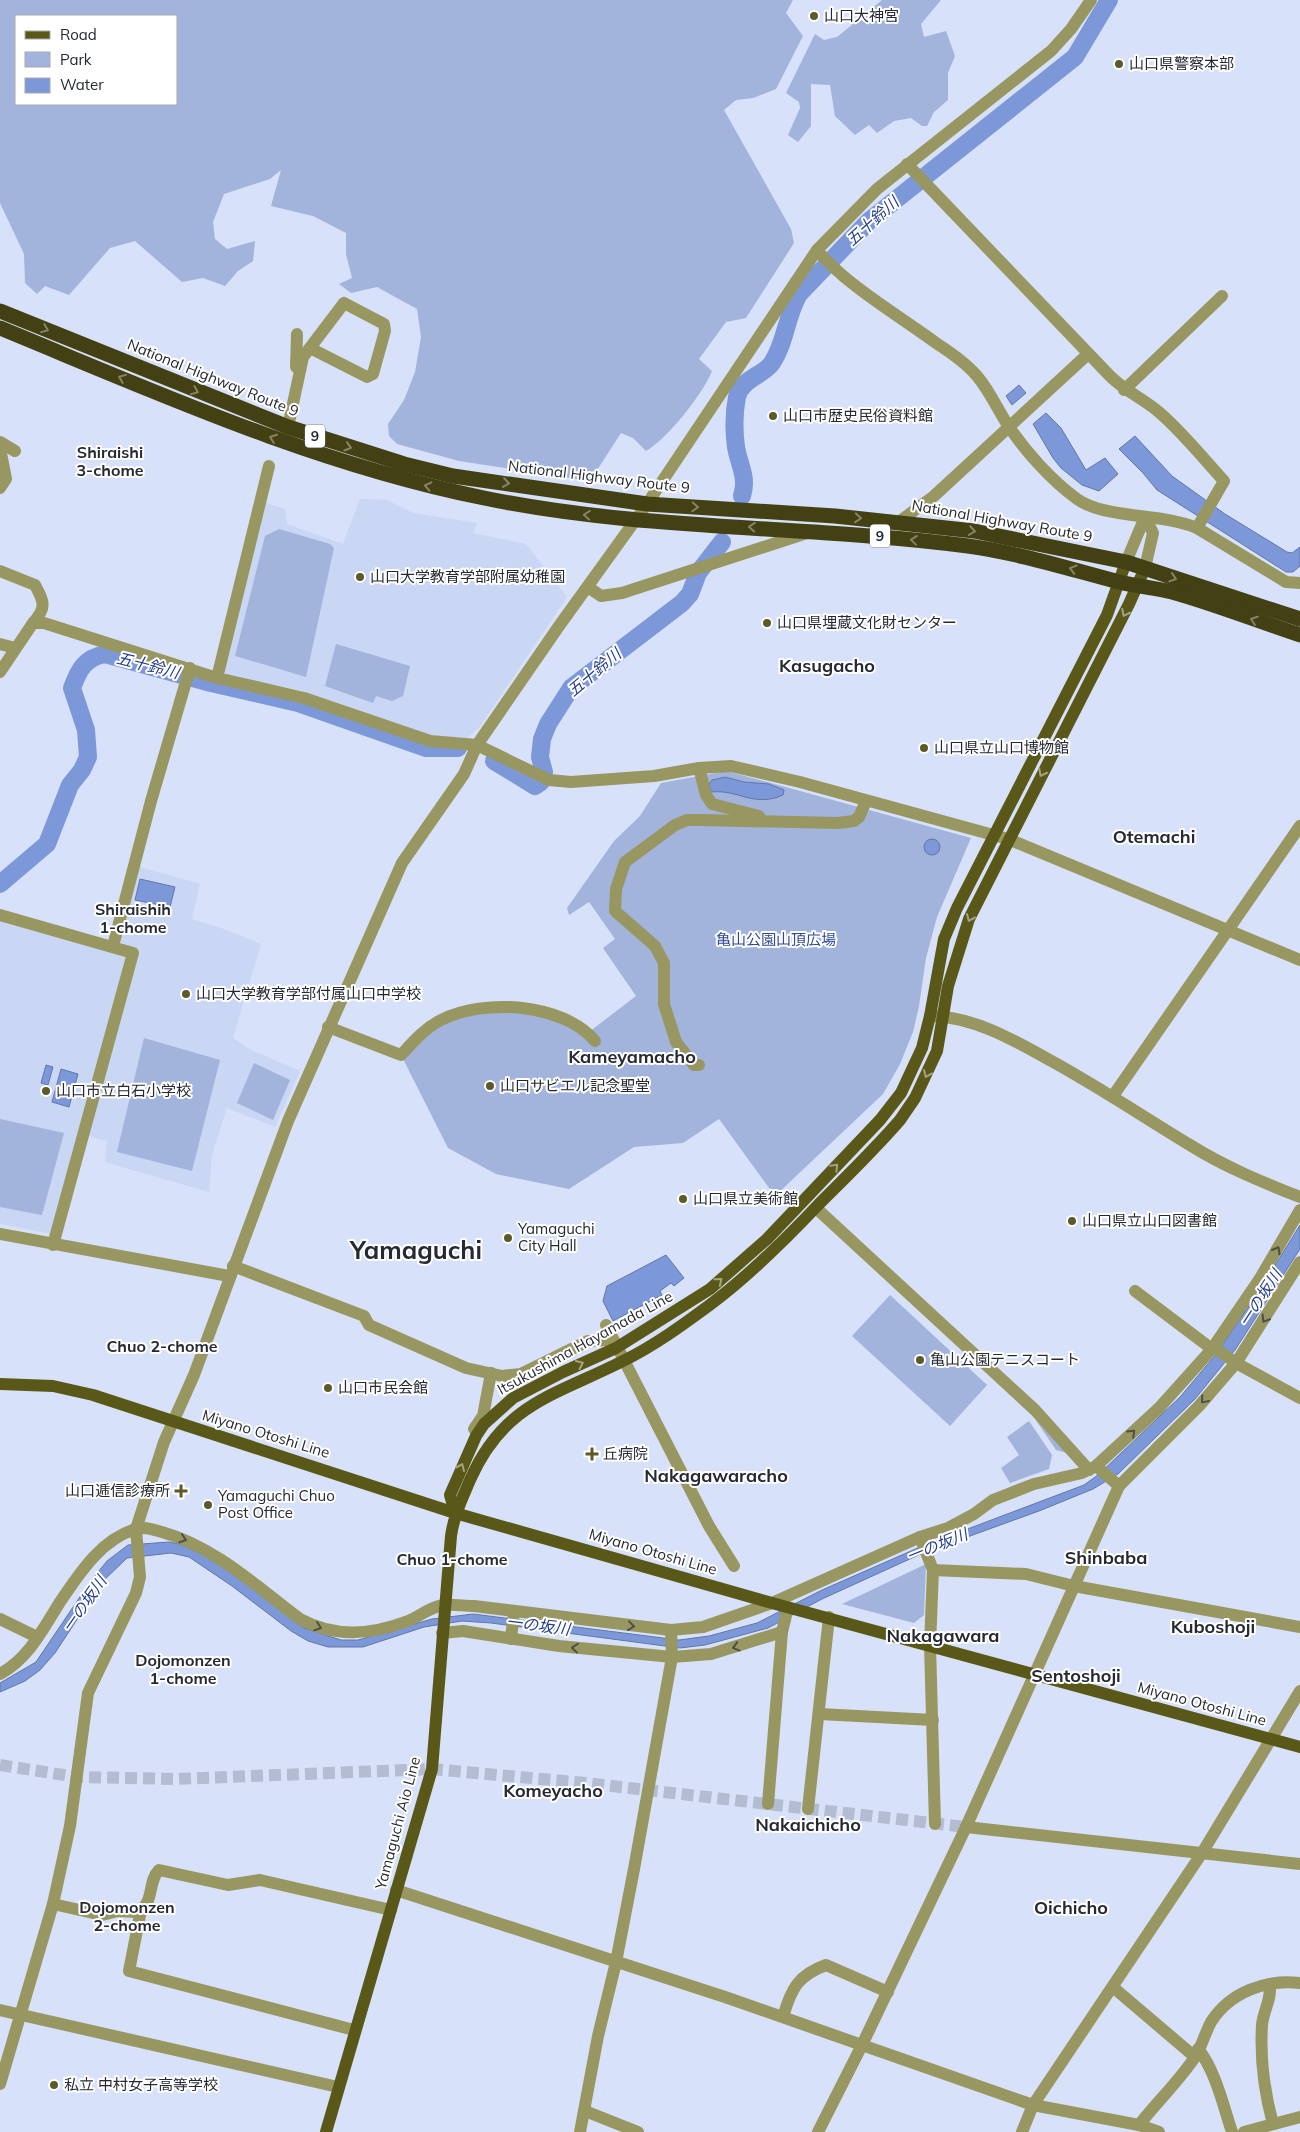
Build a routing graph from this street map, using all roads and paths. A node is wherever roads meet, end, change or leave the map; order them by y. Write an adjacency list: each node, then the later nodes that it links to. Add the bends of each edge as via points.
1 (1091, 0): 2 (street, via 1051,51)
2 (908, 164): 3 (street, via 876,188); 9 (street)
3 (820, 253): 13 (street, via 833,268 977,375); 20 (street, via 800,272)
4 (1222, 296): 11 (street)
5 (0, 311): 14 (highway, National Highway Route 9 / 9, one-way to 14)
6 (0, 328): 22 (highway, National Highway Route 9 / 9, one-way to 6, via 576,514 486,499 337,461 233,424)
7 (297, 334): 10 (street)
8 (310, 348): 8 (street, via 344,303 384,324 373,374 367,377); 10 (street)
9 (1088, 354): 11 (street); 13 (street)
10 (298, 367): 12 (street); 14 (street)
11 (1124, 390): 24 (street, via 1146,401 1161,414 1224,481)
12 (285, 408)
13 (1009, 426): 21 (street, via 1077,499 1089,506); 23 (street, via 934,496)
14 (288, 427): 20 (highway, National Highway Route 9 / 9, one-way to 20, via 453,476)
15 (0, 442): 17 (street)
16 (0, 448): 19 (street, via 6,479)
17 (15, 451)
18 (269, 466): 40 (street)
19 (0, 488)
20 (647, 504): 22 (street); 23 (highway, National Highway Route 9 / 9, one-way to 23)
21 (1145, 517): 24 (street); 26 (street); 27 (street, via 1153,533)
22 (636, 519): 25 (highway, National Highway Route 9 / 9, one-way to 22); 32 (street)
23 (900, 521): 26 (highway, National Highway Route 9 / 9, one-way to 26, via 1029,541)
24 (1199, 525): 30 (street, via 1286,582)
25 (812, 532): 29 (highway, National Highway Route 9 / 9, one-way to 25, via 1055,564 972,547); 32 (street, via 622,593 601,596)
26 (1126, 562): 27 (highway, National Highway Route 9 / 9); 29 (main road, Itsukushima Hayamada Line)
27 (1144, 568): 31 (main road, Itsukushima Hayamada Line); 33 (highway, National Highway Route 9 / 9, one-way to 33)
28 (0, 571): 34 (street, via 35,585 43,605)
29 (1120, 582): 31 (highway, National Highway Route 9 / 9); 46 (main road, Itsukushima Hayamada Line, via 1107,615)
30 (1300, 583)
31 (1138, 586): 35 (highway, National Highway Route 9 / 9, one-way to 31, via 1171,592); 47 (main road, Itsukushima Hayamada Line, one-way to 47)
32 (588, 587): 41 (street)
33 (1300, 619)
34 (33, 623): 37 (street); 39 (street, via 44,623)
35 (1300, 635)
36 (0, 644): 37 (street)
37 (15, 648): 38 (street)
38 (0, 672)
39 (189, 675): 40 (street); 50 (street, via 151,800)
40 (217, 678): 41 (street, via 304,698 430,740)
41 (477, 745): 42 (street, via 549,780 571,782 654,776); 54 (street, via 464,774 402,863)
42 (699, 768): 43 (street, via 731,766); 44 (street, via 706,795 712,804 746,810)
43 (866, 801): 44 (street, via 854,821 837,824); 46 (street)
44 (760, 820): 56 (street, via 687,820 624,862 619,876 615,911 655,946 664,963 664,1004 676,1042 694,1065)
45 (1300, 826): 49 (street)
46 (993, 837): 47 (street); 52 (main road, Itsukushima Hayamada Line, via 944,939)
47 (1008, 839): 49 (street); 53 (main road, Itsukushima Hayamada Line, one-way to 53, via 969,919 954,963)
48 (0, 914): 50 (street)
49 (1230, 930): 51 (street); 57 (street)
50 (113, 946): 62 (street, via 133,952)
51 (1300, 960)
52 (930, 1016): 53 (street); 67 (main road, Itsukushima Hayamada Line, one-way to 52, via 680,1309 741,1264 902,1093)
53 (944, 1017): 57 (street, via 999,1033); 59 (main road, Itsukushima Hayamada Line, one-way to 59, via 937,1051 915,1098 883,1139)
54 (328, 1027): 55 (street, via 401,1055 426,1029 442,1019 473,1009 536,1008 587,1032); 64 (street)
55 (595, 1041)
56 (699, 1065)
57 (1113, 1096): 58 (street, via 1235,1170)
58 (1300, 1197)
59 (816, 1208): 69 (main road, Itsukushima Hayamada Line, via 746,1277 670,1332); 76 (street)
60 (1300, 1210): 68 (street, one-way to 60)
61 (0, 1234): 62 (street)
62 (53, 1245): 64 (street)
63 (1300, 1262): 70 (street, one-way to 70)
64 (231, 1271): 71 (street, via 364,1316 369,1325 466,1368); 74 (street, via 194,1375)
65 (1135, 1291): 68 (street)
66 (606, 1326): 67 (street)
67 (613, 1344): 69 (street); 71 (street, via 588,1341 521,1374 502,1376); 75 (main road, Itsukushima Hayamada Line, one-way to 67, via 484,1424 513,1398)
68 (1214, 1348): 70 (street); 76 (street, one-way to 68, via 1159,1408)
69 (623, 1361): 78 (main road, Itsukushima Hayamada Line, via 556,1391 510,1420 478,1462); 82 (street, via 709,1526)
70 (1235, 1362): 73 (street); 77 (street, one-way to 77, via 1199,1406)
71 (491, 1373): 75 (street, via 483,1416 470,1434)
72 (0, 1384): 74 (main road, Miyano Otoshi Line, via 61,1388 93,1395)
73 (1300, 1398)
74 (173, 1422): 78 (main road, Miyano Otoshi Line); 79 (street)
75 (470, 1450): 78 (main road, Itsukushima Hayamada Line, one-way to 75, via 450,1495)
76 (1095, 1468): 77 (street); 80 (street, via 1005,1494 948,1528)
77 (1118, 1485): 83 (street)
78 (455, 1513): 84 (main road, Miyano Otoshi Line); 85 (main road, Yamaguchi Aio Line)
79 (136, 1532): 85 (street, one-way to 85, via 145,1528 191,1542 216,1555 300,1619 334,1632 360,1634 387,1628); 95 (street, via 117,1538 92,1558); 112 (street, via 140,1577 136,1593 88,1693 70,1826)
80 (921, 1539): 81 (street); 84 (street)
81 (931, 1564): 83 (street, via 1026,1574); 96 (street)
82 (734, 1566)
83 (1074, 1586): 91 (street); 99 (street)
84 (772, 1603): 86 (main road, Miyano Otoshi Line); 92 (street, via 703,1627)
85 (444, 1605): 87 (street); 93 (main road, Yamaguchi Aio Line)
86 (788, 1607): 88 (main road, Miyano Otoshi Line); 90 (street)
87 (513, 1614): 92 (street, one-way to 92); 94 (street)
88 (829, 1618): 96 (main road, Miyano Otoshi Line); 101 (street)
89 (0, 1619): 95 (street)
90 (783, 1627): 97 (street, one-way to 97, via 711,1654); 105 (street)
91 (1300, 1627)
92 (671, 1630): 97 (street)
93 (442, 1633): 94 (street); 111 (main road, Yamaguchi Aio Line, via 432,1769)
94 (512, 1634): 97 (street, one-way to 94, via 558,1646)
95 (38, 1637): 98 (street, via 26,1655)
96 (930, 1645): 99 (main road, Miyano Otoshi Line); 102 (street)
97 (672, 1655): 115 (street)
98 (0, 1674)
99 (1035, 1674): 103 (main road, Miyano Otoshi Line); 108 (street)
100 (1300, 1691): 103 (street)
101 (820, 1714): 102 (street); 106 (street)
102 (933, 1720): 107 (street)
103 (1270, 1739): 104 (main road, Miyano Otoshi Line); 109 (street)
104 (1300, 1748)
105 (768, 1804)
106 (808, 1809)
107 (935, 1824)
108 (966, 1828): 109 (street); 119 (street)
109 (1202, 1853): 110 (street); 118 (street)
110 (1300, 1864)
111 (396, 1890): 114 (main road, Yamaguchi Aio Line); 115 (street)
112 (53, 1904): 113 (street, via 102,1916 118,1911); 121 (street)
113 (141, 1910): 114 (street, via 147,1905 155,1874 160,1870 228,1885 260,1880); 123 (street, via 129,1971)
114 (391, 1910): 123 (main road, Yamaguchi Aio Line)
115 (616, 1962): 122 (street); 129 (street)
116 (1300, 1983): 117 (street, via 1281,1981)
117 (1269, 1984): 125 (street, via 1254,1987 1232,2000 1212,2021); 131 (street, via 1271,1989 1262,2023 1262,2080)
118 (1114, 1988): 125 (street); 128 (street)
119 (888, 1992): 122 (street, via 862,1978 826,1966 809,1971 798,1981); 124 (street)
120 (0, 2010): 121 (street)
121 (19, 2014): 126 (street); 127 (street)
122 (783, 2017): 124 (street)
123 (354, 2030): 127 (main road, Yamaguchi Aio Line)
124 (862, 2045): 128 (street); 136 (street)
125 (1196, 2053): 132 (street); 139 (street, via 1203,2055)
126 (0, 2084)
127 (338, 2087): 133 (main road, Yamaguchi Aio Line)
128 (1033, 2105): 132 (street); 137 (street)
129 (584, 2111): 134 (street); 135 (street)
130 (1300, 2118): 131 (street)
131 (1273, 2124): 140 (street)
132 (1139, 2125): 138 (street)
133 (327, 2132)
134 (580, 2132)
135 (638, 2132)
136 (818, 2132)
137 (1022, 2132)
138 (1159, 2132)
139 (1232, 2132)
140 (1244, 2132)

